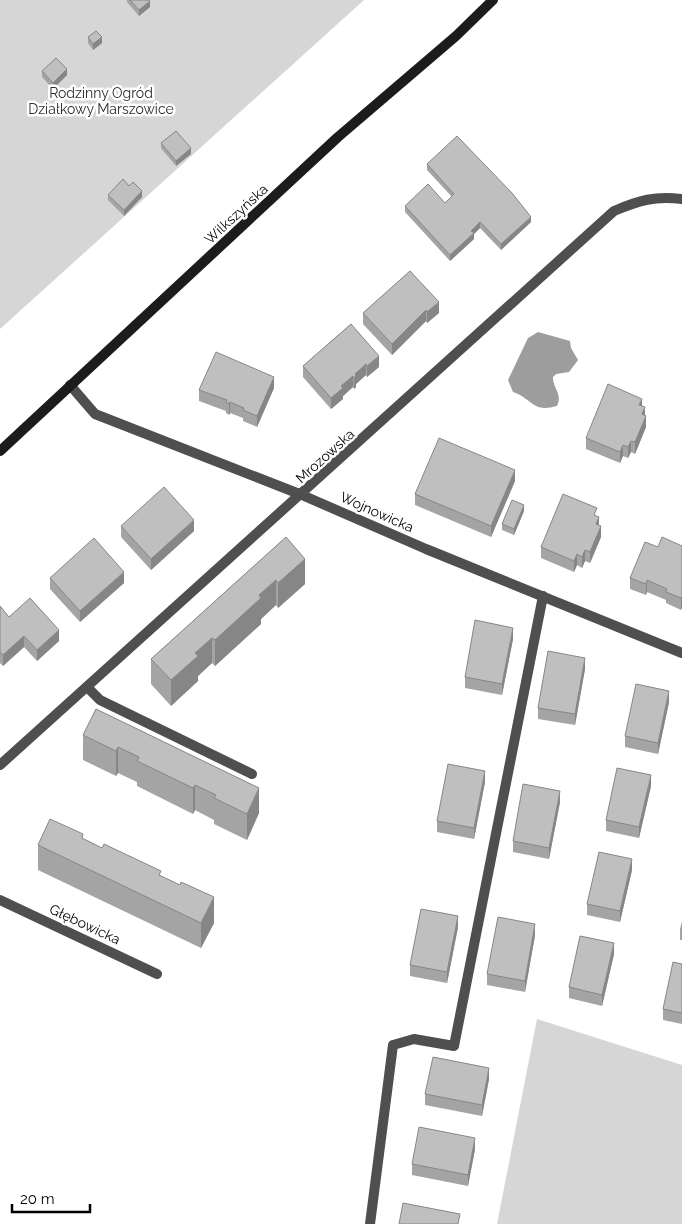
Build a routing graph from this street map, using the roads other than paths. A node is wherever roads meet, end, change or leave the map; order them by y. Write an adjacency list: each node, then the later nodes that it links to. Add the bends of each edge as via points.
1 (493, 0): 3 (street, Wilkszyńska, via 338,137)
2 (682, 199): 5 (street, Mrozowska, via 659,196 614,212)
3 (70, 385): 4 (street, Wilkszyńska); 5 (street, Wojnowicka, via 95,414)
4 (0, 451)
5 (302, 495): 6 (street, Wojnowicka); 8 (street, Mrozowska)
6 (543, 596): 7 (street, Wojnowicka); 13 (street, via 454,1046 414,1039 393,1045)
7 (682, 653)
8 (87, 687): 9 (street, Mrozowska); 10 (street, via 100,700)
9 (0, 765)
10 (252, 774)
11 (0, 900): 12 (street, Głębowicka)
12 (157, 974)
13 (370, 1224)

